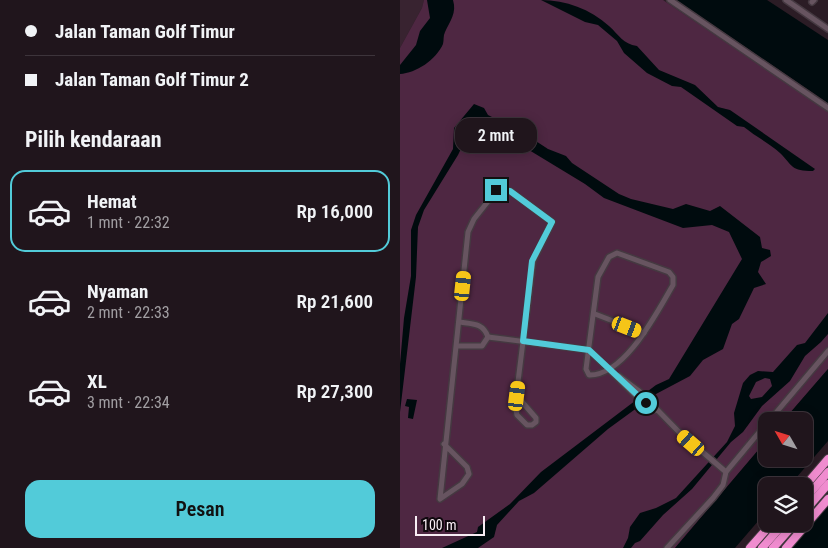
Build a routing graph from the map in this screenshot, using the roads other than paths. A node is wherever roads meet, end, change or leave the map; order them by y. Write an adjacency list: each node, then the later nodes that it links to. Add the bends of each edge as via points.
1 (670, 0): 4 (street)
2 (786, 0): 3 (street)
3 (828, 29)
4 (828, 108)
5 (595, 314): 7 (street); 7 (street, via 598,277 609,257 622,253 673,277 674,285); 11 (street)
6 (459, 322): 8 (street, via 479,325); 9 (street, via 468,232 496,190 510,191 552,222 532,261); 10 (street)
7 (644, 333): 13 (street)
8 (488, 337): 9 (street); 10 (street, via 482,346)
9 (523, 341): 11 (street); 14 (street)
10 (457, 346): 17 (street)
11 (589, 350): 13 (street); 13 (street, via 586,369 589,374 597,375)
12 (828, 351): 15 (street)
13 (610, 369): 19 (street)
14 (517, 396): 14 (street, via 518,415 527,425 532,425 536,418)
15 (776, 412)
16 (758, 434): 19 (street)
17 (444, 444): 17 (street, via 467,467 469,474 462,484 440,499)
18 (828, 459): 21 (highway)
19 (726, 472): 29 (street, via 723,485 713,498)
20 (828, 472): 23 (highway)
21 (813, 477)
22 (828, 484): 25 (highway)
23 (813, 490)
24 (828, 499): 33 (highway)
25 (813, 502)
26 (764, 532): 30 (highway)
27 (776, 532): 31 (highway)
28 (787, 532): 32 (highway)
29 (666, 548)
30 (750, 548)
31 (762, 548)
32 (773, 548)
33 (786, 548)

